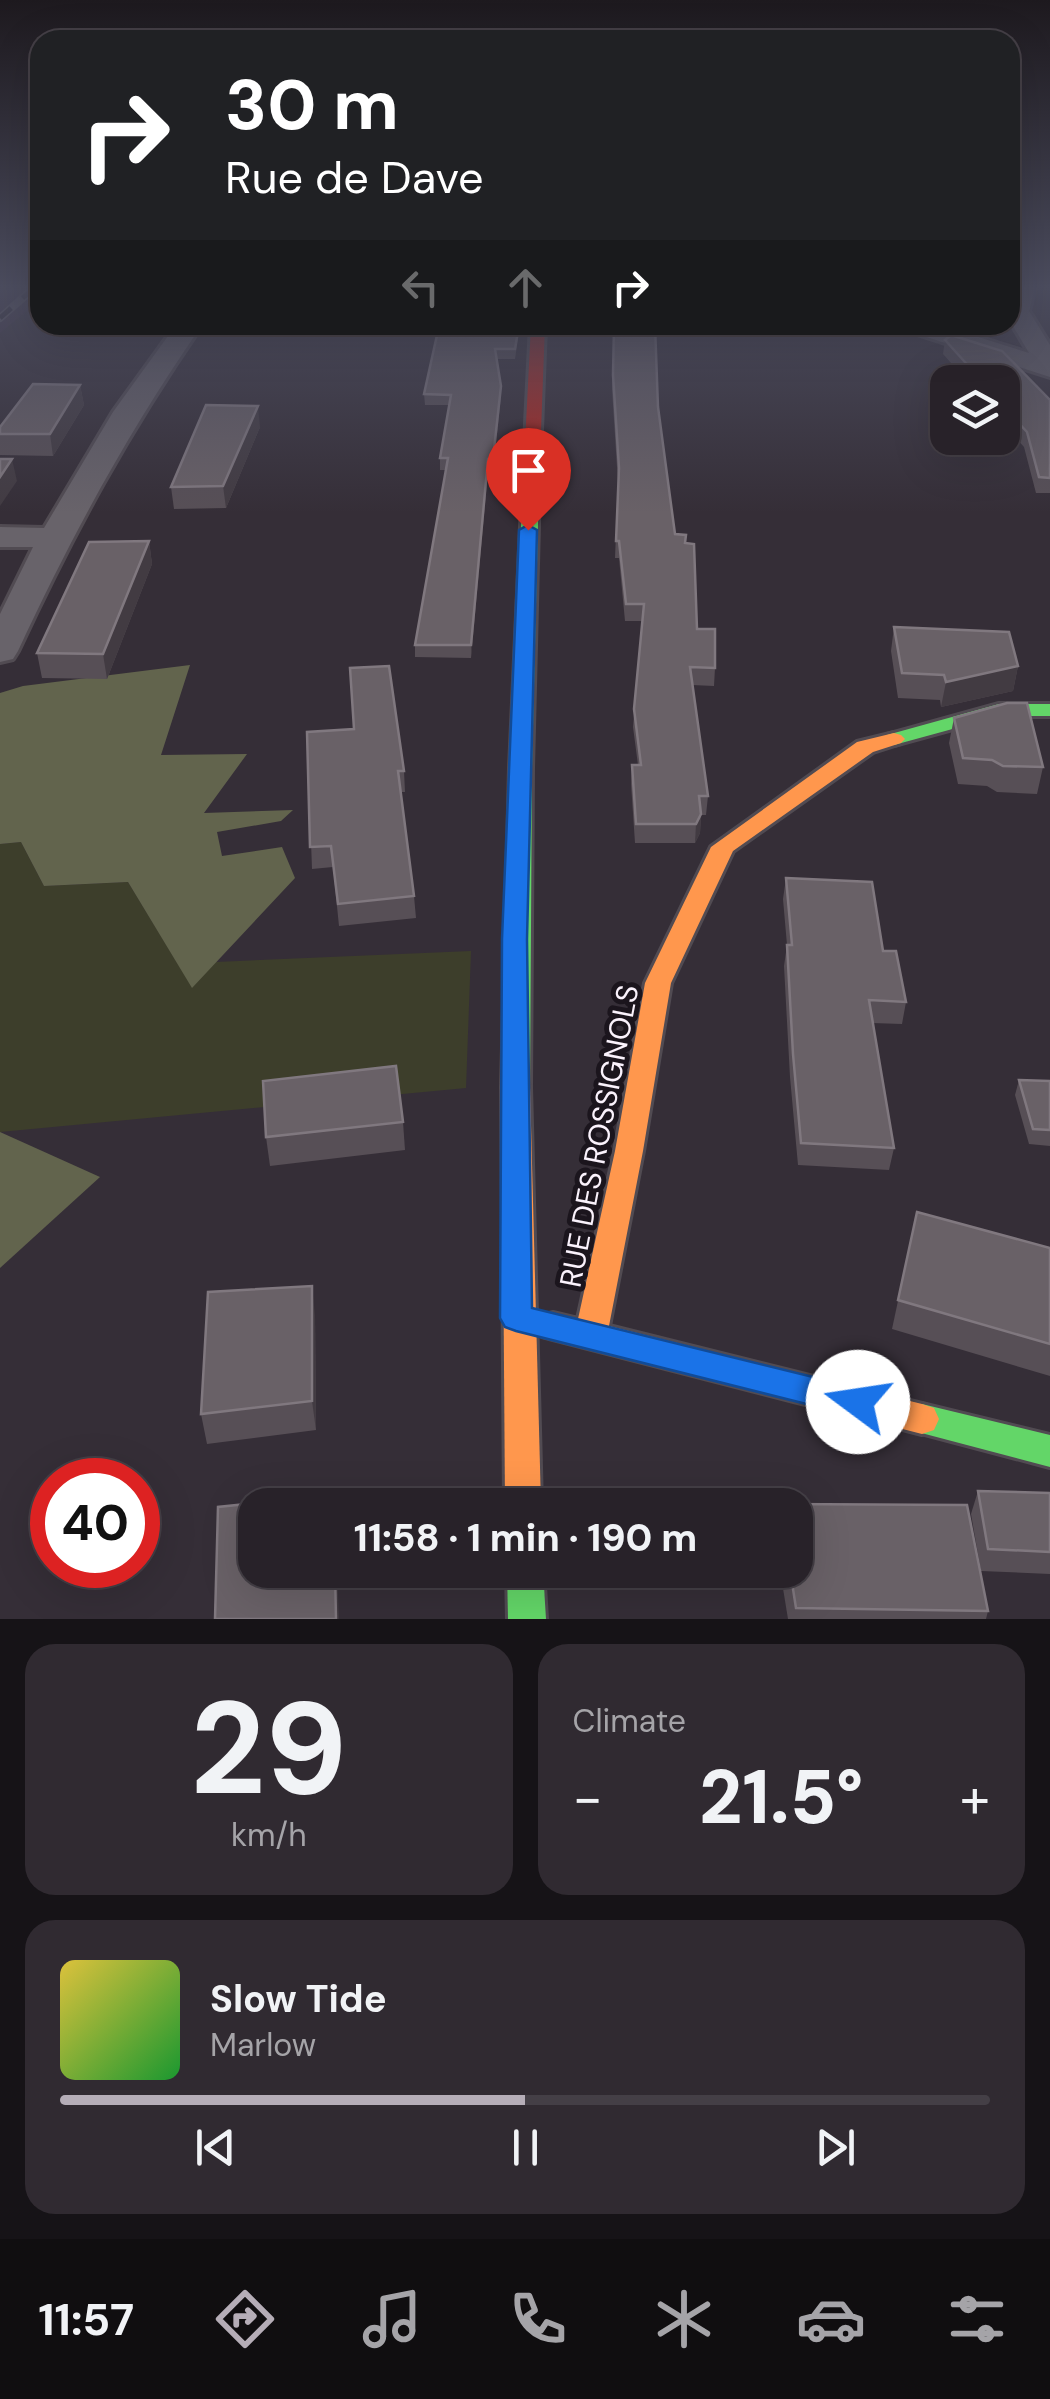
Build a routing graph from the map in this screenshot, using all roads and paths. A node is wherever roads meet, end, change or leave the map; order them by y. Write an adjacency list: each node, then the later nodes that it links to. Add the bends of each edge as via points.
1 (162, 363): 4 (street)
2 (537, 363): 7 (main road, via 514,939)
3 (0, 537): 4 (street)
4 (54, 538): 5 (street)
5 (0, 651)
6 (1050, 710): 8 (main road, RUE DES ROSSIGNOLS, via 999,710 865,747 723,847 658,984)
7 (516, 1318): 8 (main road); 10 (main road)
8 (591, 1334): 9 (main road)
9 (1050, 1451)
10 (522, 1488)
11 (526, 1588): 12 (main road)
12 (527, 1619)

